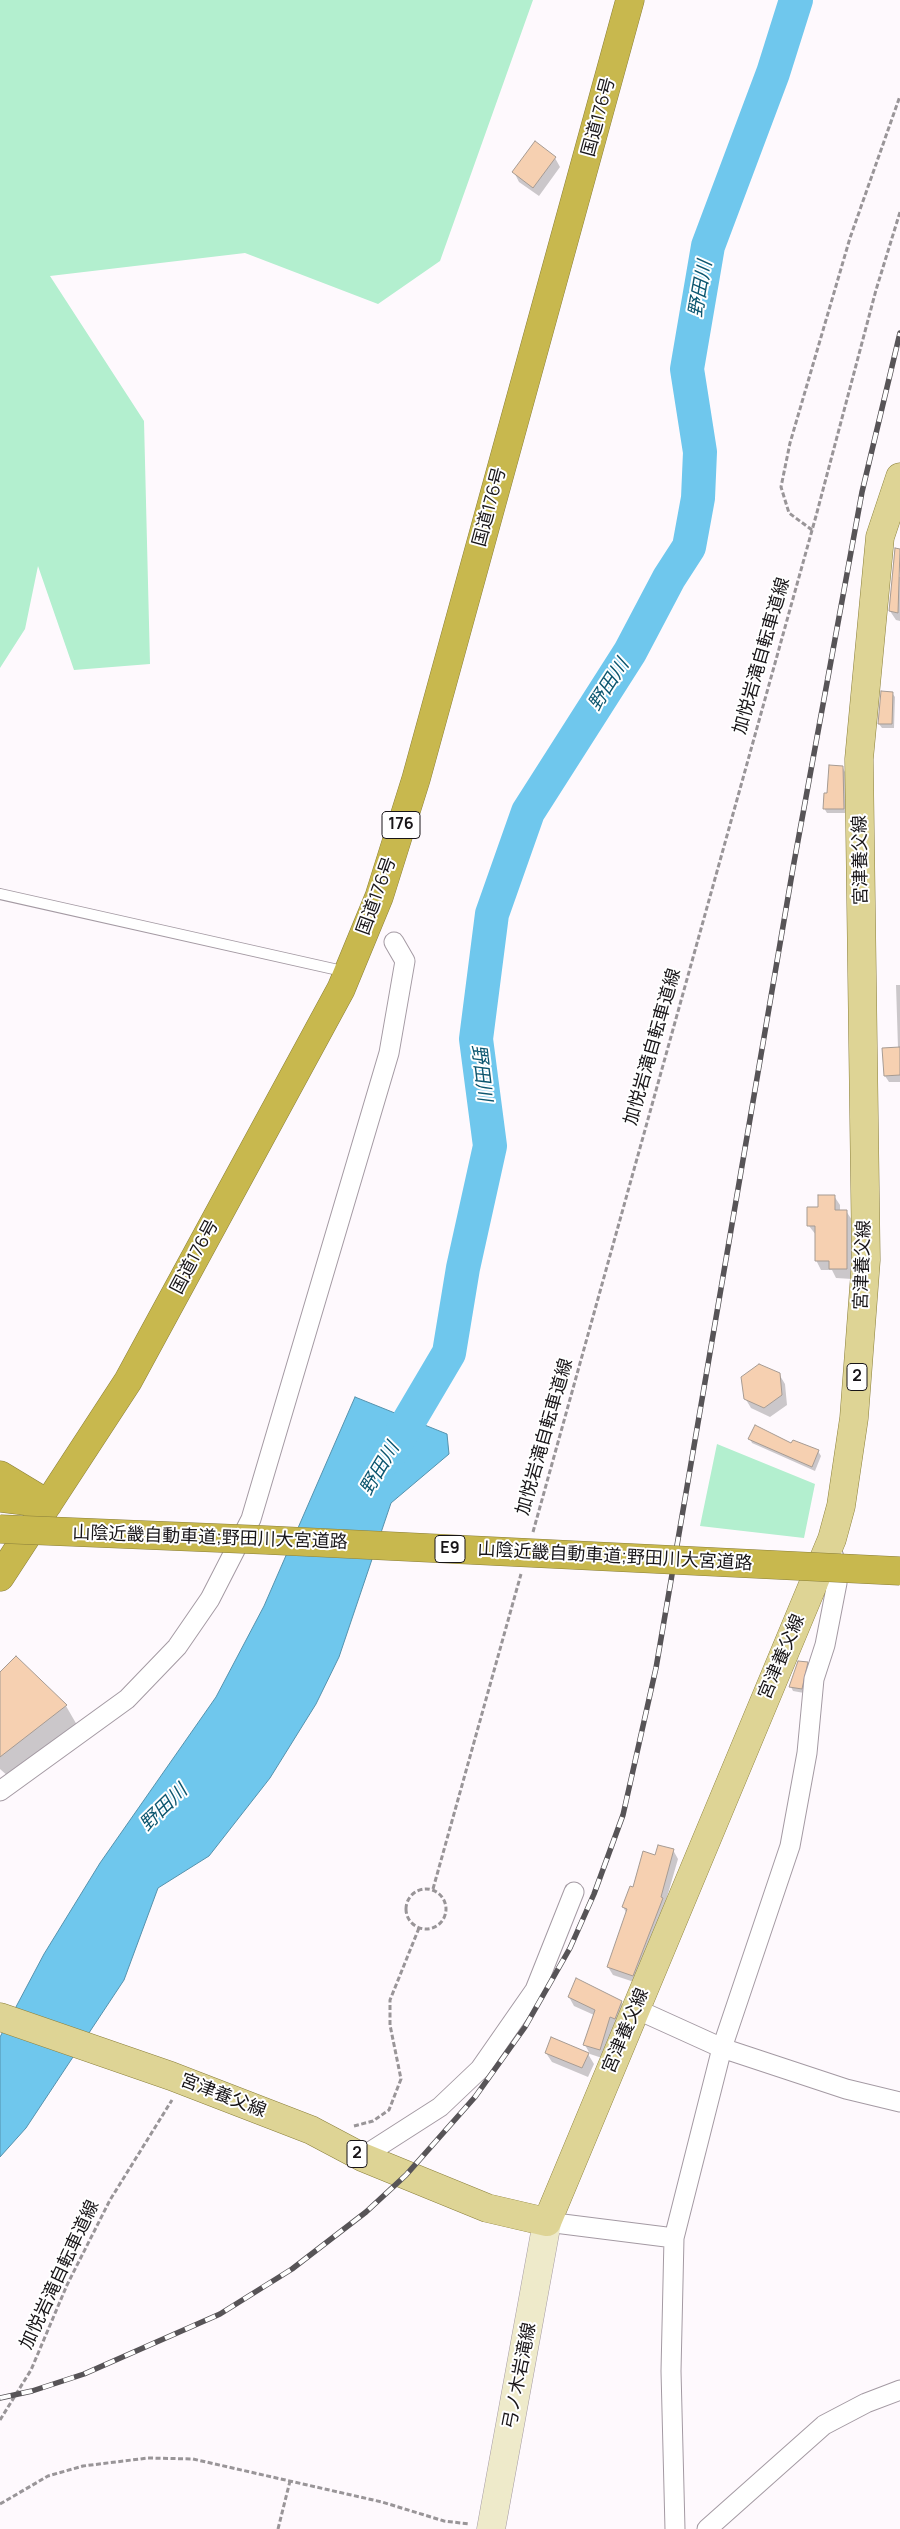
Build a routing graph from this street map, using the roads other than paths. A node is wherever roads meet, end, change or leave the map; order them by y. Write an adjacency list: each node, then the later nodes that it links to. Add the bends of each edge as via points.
1 (630, 0): 5 (highway, 国道176号 / 176, via 416,779 379,897)
2 (900, 477): 10 (main road, 宮津養父線 / 2, via 880,537 859,759 866,1260 854,1418 841,1506)
3 (0, 894): 5 (lane)
4 (394, 942): 13 (street, via 405,962 389,1053 251,1519 210,1599 178,1647 127,1698)
5 (348, 972): 8 (highway, 国道176号 / 176, via 128,1381)
6 (0, 1475): 8 (highway)
7 (0, 1498): 8 (highway)
8 (48, 1504): 12 (highway, 国道176号 / 176)
9 (0, 1529): 11 (highway, 山陰近畿自動車道;野田川大宮道路 / E9, bridge)
10 (832, 1539): 15 (main road, 宮津養父線 / 2); 17 (street, via 837,1583 825,1645 814,1679 807,1754 790,1846)
11 (900, 1571)
12 (0, 1578)
13 (0, 1791)
14 (574, 1892): 19 (street, via 535,1990 480,2069 440,2107)
15 (636, 2009): 17 (street); 20 (main road, 宮津養父線 / 2)
16 (0, 2017): 19 (main road, 宮津養父線 / 2, via 172,2087 311,2130)
17 (722, 2048): 18 (street); 21 (street)
18 (900, 2102)
19 (362, 2157): 20 (main road, 宮津養父線 / 2, via 487,2208)
20 (547, 2222): 21 (street); 23 (main road, 弓ノ木岩滝線)
21 (674, 2238): 24 (street, via 671,2371)
22 (900, 2390): 25 (street, via 824,2425)
23 (492, 2528)
24 (675, 2529)
25 (707, 2529)

